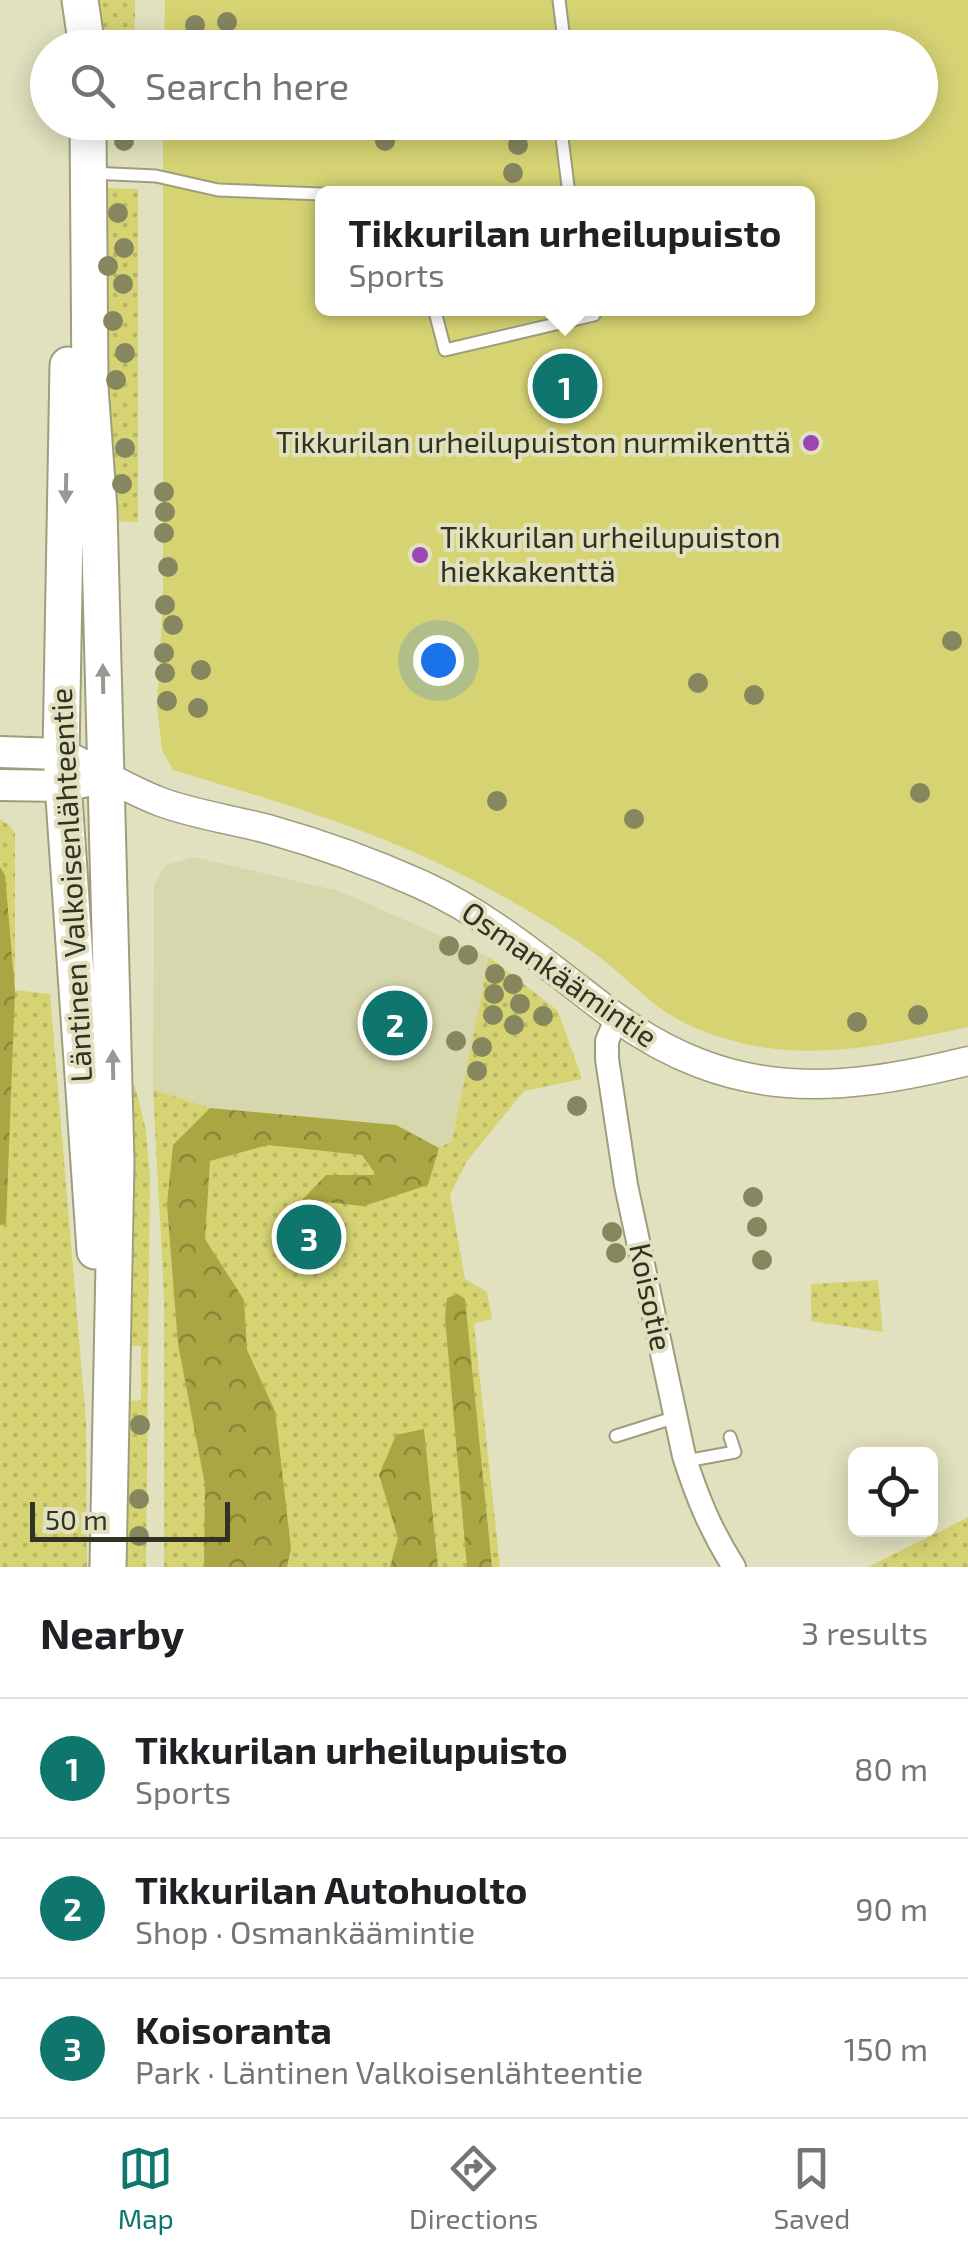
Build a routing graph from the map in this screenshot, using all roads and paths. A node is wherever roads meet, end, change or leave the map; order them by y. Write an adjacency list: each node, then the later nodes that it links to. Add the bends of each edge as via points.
1 (79, 0): 3 (main road); 4 (main road)
2 (560, 0): 5 (lane)
3 (76, 30)
4 (84, 30)
5 (563, 30)
6 (75, 140): 9 (main road, Läntinen Valkoisenlähteentie)
7 (85, 140): 9 (main road, Läntinen Valkoisenlähteentie)
8 (562, 140): 10 (lane)
9 (79, 172): 11 (lane, via 156,176 218,190); 15 (main road, Läntinen Valkoisenlähteentie, one-way to 15); 16 (main road, Läntinen Valkoisenlähteentie, one-way to 9, via 100,510)
10 (568, 186)
11 (315, 194)
12 (436, 316): 13 (lane, via 445,350)
13 (590, 316)
14 (0, 752): 15 (main road)
15 (62, 770): 16 (main road); 17 (main road); 20 (main road, Läntinen Valkoisenlähteentie, via 89,1191)
16 (106, 776): 18 (street, Osmankäämintie, via 162,802 272,830 423,885 529,948); 20 (main road, Läntinen Valkoisenlähteentie, one-way to 16, via 116,1162)
17 (0, 785)
18 (617, 1017): 19 (street, Osmankäämintie, via 700,1064 806,1086 866,1082); 21 (street, Koisotie, via 607,1059)
19 (968, 1061)
20 (111, 1406): 25 (main road, Läntinen Valkoisenlähteentie)
21 (676, 1417): 22 (lane); 24 (street, Koisotie)
22 (616, 1436)
23 (730, 1438): 24 (lane, via 735,1452)
24 (686, 1461): 26 (street, Koisotie, via 712,1533)
25 (108, 1567)
26 (734, 1567)

